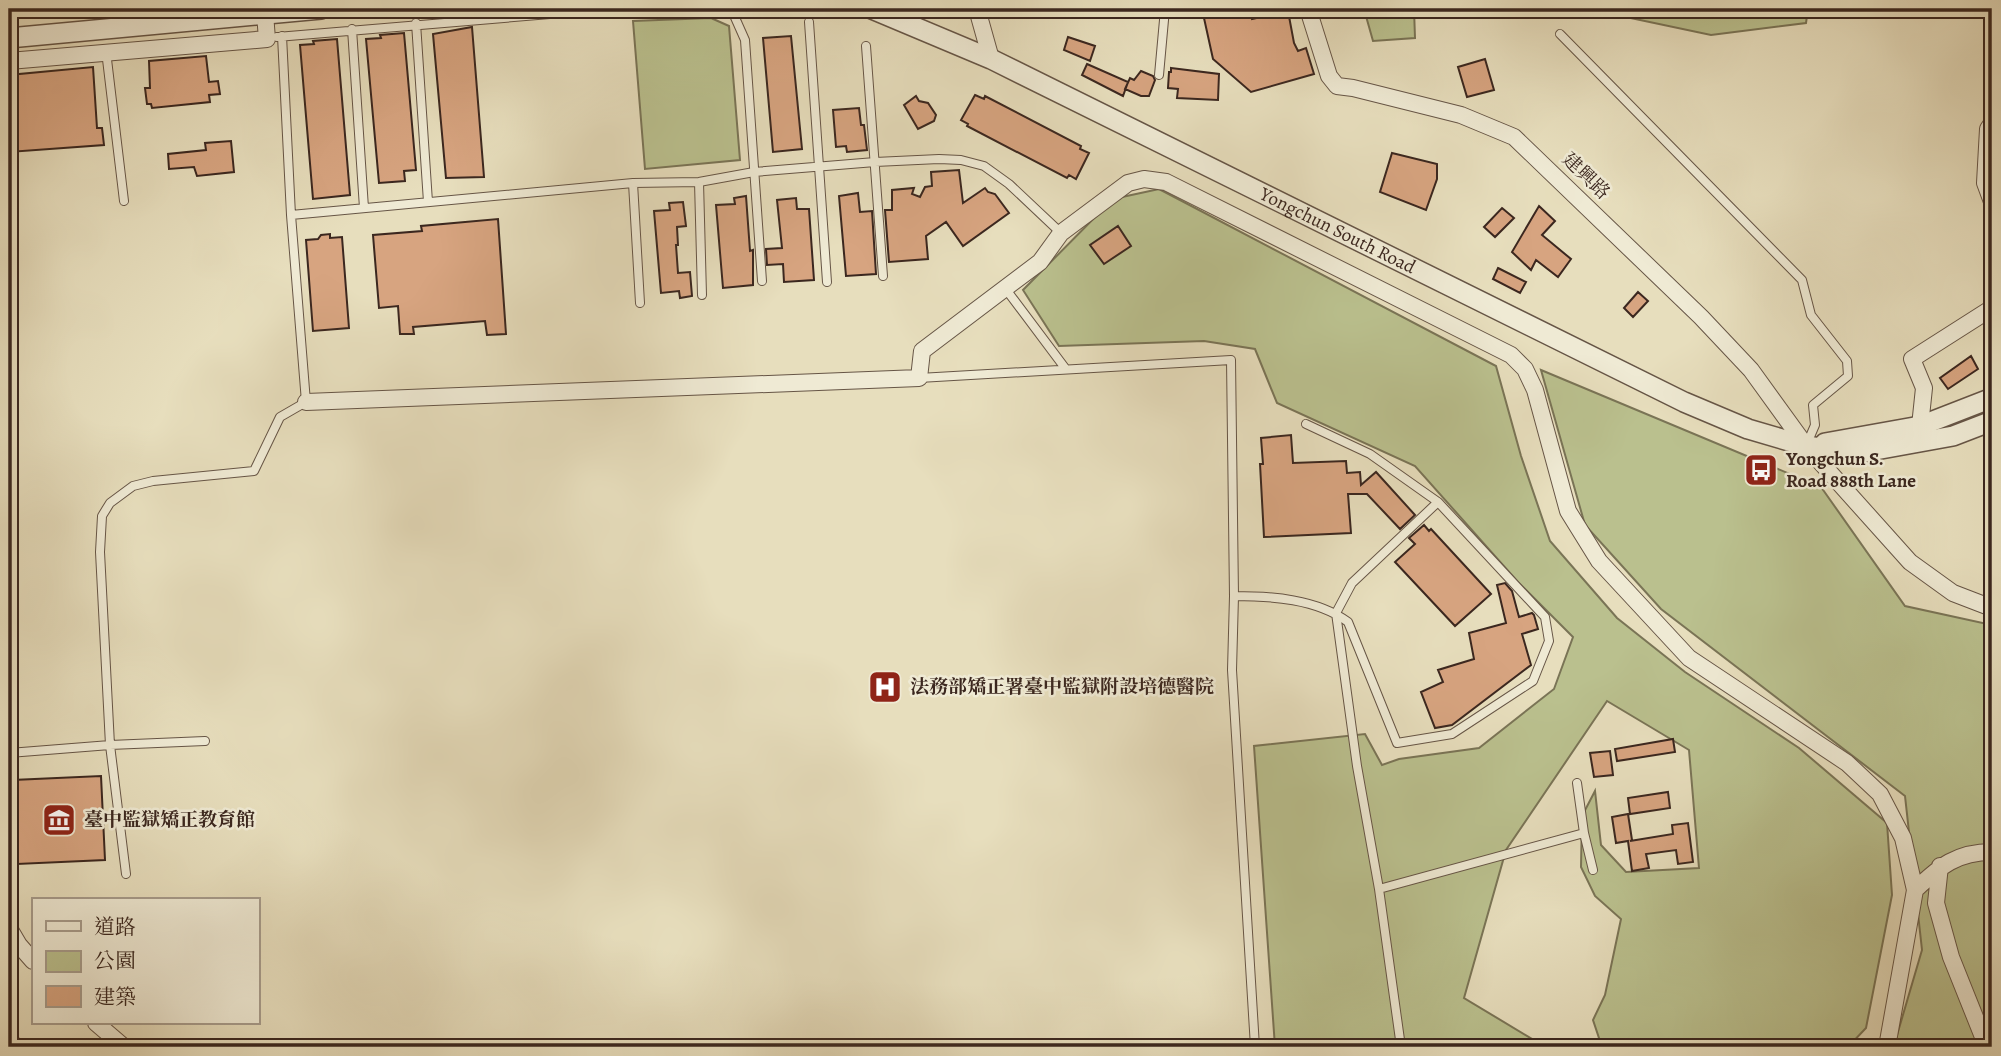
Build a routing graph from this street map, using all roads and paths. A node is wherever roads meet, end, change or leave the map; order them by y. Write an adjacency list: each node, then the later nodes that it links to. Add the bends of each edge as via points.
1 (321, 9): 8 (street)
2 (610, 9): 10 (lane)
3 (727, 9): 23 (lane, via 745,40)
4 (873, 9): 17 (street, Yongchun South Road)
5 (977, 9): 17 (street)
6 (1165, 9): 19 (lane)
7 (1308, 9): 46 (street, 建興路, via 1329,76 1337,86 1461,115 1514,137 1701,317 1751,370)
8 (265, 14): 13 (street); 14 (street)
9 (809, 22): 22 (lane)
10 (416, 23): 11 (lane); 27 (lane)
11 (352, 29): 13 (lane); 29 (lane)
12 (1560, 34): 46 (lane, via 1802,280 1811,315 1847,360 1848,376 1813,405 1815,425)
13 (275, 37): 16 (street); 30 (lane)
14 (9, 38)
15 (866, 46): 21 (lane)
16 (106, 51): 18 (street); 26 (lane)
17 (991, 59): 46 (street, Yongchun South Road, via 1684,402 1748,429)
18 (9, 61)
19 (1159, 75)
20 (1992, 123): 28 (street, via 1985,183)
21 (875, 162): 22 (lane); 31 (lane, via 939,159 984,166); 32 (lane)
22 (821, 168): 23 (lane); 34 (lane)
23 (754, 172): 24 (lane); 33 (lane)
24 (699, 182): 25 (lane); 36 (lane)
25 (633, 183): 27 (lane); 37 (lane)
26 (124, 201)
27 (428, 202): 29 (lane)
28 (1992, 202)
29 (364, 208): 30 (lane)
30 (291, 215): 42 (lane)
31 (1061, 233): 35 (street, via 1040,262); 61 (street, via 1128,183 1144,179 1166,182 1511,355 1525,369 1535,390 1568,511 1599,561 1689,658 1847,763 1880,794 1903,838)
32 (883, 276)
33 (762, 281)
34 (827, 282)
35 (1005, 288): 39 (lane); 40 (street, via 922,351)
36 (702, 295)
37 (640, 303)
38 (1992, 308): 45 (street, via 1912,359 1924,388)
39 (1065, 368): 40 (lane); 48 (lane, via 1231,359)
40 (919, 378): 42 (street)
41 (1992, 398): 45 (street, Yongchun South Road)
42 (306, 402): 52 (lane, via 280,417 254,471 133,485 106,509 100,552)
43 (1992, 421): 46 (street, Yongchun South Road, via 1953,436 1858,453)
44 (1307, 424): 47 (lane, via 1370,454)
45 (1920, 426): 46 (street, Yongchun South Road)
46 (1807, 446): 49 (street, via 1910,562 1953,593)
47 (1438, 502): 50 (lane, via 1352,583); 50 (lane, via 1545,617 1549,641 1533,681 1452,734 1397,743 1348,622)
48 (1234, 596): 50 (lane, via 1276,596); 68 (lane, via 1232,670)
49 (1992, 608)
50 (1336, 613): 60 (lane)
51 (205, 741): 52 (lane)
52 (110, 745): 53 (lane); 59 (lane)
53 (9, 753)
54 (1577, 783): 55 (lane)
55 (1584, 833): 58 (lane); 60 (lane)
56 (1992, 852): 57 (street, via 1973,852)
57 (1940, 866): 61 (street); 71 (street, via 1936,903 1951,957)
58 (1594, 870)
59 (126, 874)
60 (1379, 889): 69 (lane)
61 (1915, 890): 70 (street)
62 (9, 928): 63 (street)
63 (32, 960)
64 (97, 1024): 67 (street)
65 (9, 1032): 66 (lane)
66 (20, 1047)
67 (124, 1047)
68 (1255, 1047)
69 (1401, 1047)
70 (1887, 1047)
71 (1987, 1047)

